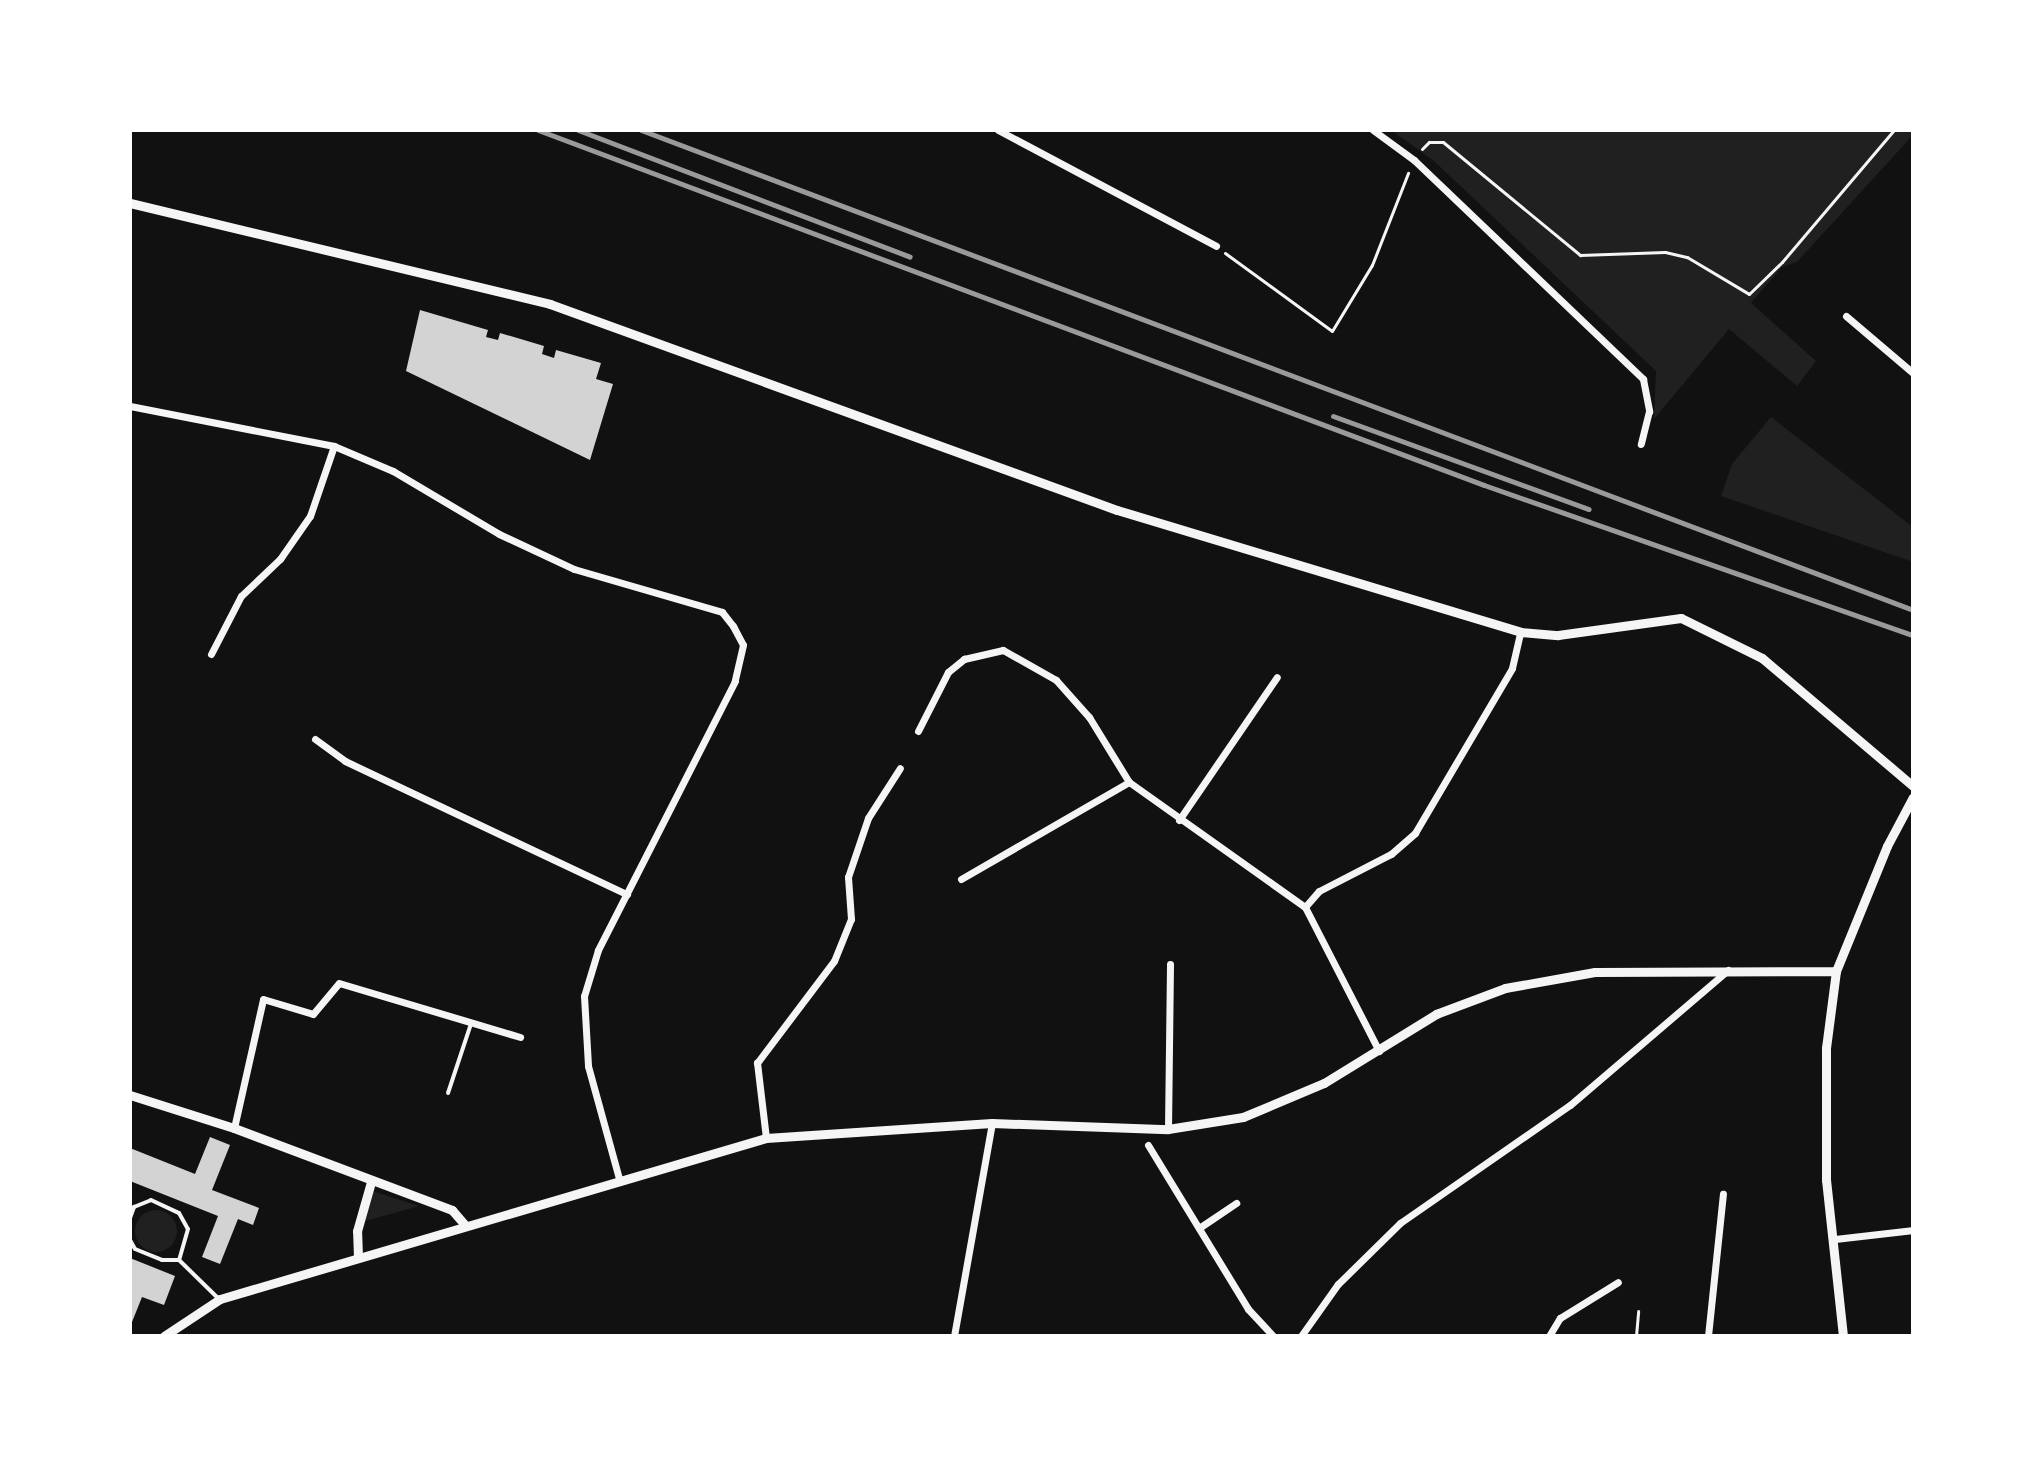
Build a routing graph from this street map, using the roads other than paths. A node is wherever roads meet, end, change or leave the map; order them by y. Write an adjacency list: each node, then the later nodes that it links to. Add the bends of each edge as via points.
1 (998, 130): 4 (street)
2 (1373, 130): 8 (street, via 1414,160 1643,379 1649,411)
3 (130, 203): 10 (street, via 550,304 1117,510)
4 (1216, 246)
5 (1846, 316): 6 (street)
6 (1913, 373)
7 (130, 406): 9 (street)
8 (1641, 444)
9 (334, 446): 11 (street, via 310,516 280,559 241,596); 21 (street, via 393,471 499,534 574,569 722,612 733,626 743,645 735,681)
10 (1520, 632): 17 (street, via 1558,635 1681,618 1762,658); 22 (street, via 1512,668 1415,833 1391,854 1319,891)
11 (211, 654)
12 (1277, 677): 19 (street)
13 (918, 731): 16 (street, via 948,672 964,659 1003,650 1056,680 1089,717)
14 (315, 739): 21 (street, via 345,761)
15 (900, 768): 34 (street, via 868,818 848,877 851,919 834,961 757,1063)
16 (1129, 782): 19 (street); 20 (street)
17 (1913, 786)
18 (1913, 797): 25 (street)
19 (1179, 820): 22 (street)
20 (961, 879)
21 (627, 894): 37 (street, via 598,950 584,996 588,1066)
22 (1305, 907): 28 (street)
23 (1170, 964): 33 (street)
24 (1730, 968): 25 (street); 28 (street, via 1595,972 1505,988 1436,1014); 53 (street, via 1570,1105 1400,1223 1338,1284)
25 (1836, 971): 44 (street, via 1824,1112)
26 (472, 1021): 27 (street); 29 (lane); 32 (street, via 339,983 313,1014 263,999)
27 (520, 1037)
28 (1379, 1051): 33 (street, via 1324,1083 1243,1117)
29 (448, 1093)
30 (130, 1095): 32 (street)
31 (992, 1123): 33 (street); 34 (street); 51 (street)
32 (234, 1128): 36 (street)
33 (1168, 1129)
34 (766, 1138): 37 (street)
35 (1148, 1145): 42 (street)
36 (371, 1182): 41 (street, via 452,1210); 46 (street, via 357,1231)
37 (620, 1182): 41 (street)
38 (1723, 1194): 55 (street)
39 (1236, 1203): 42 (street)
40 (130, 1218): 47 (lane, via 134,1207 151,1200 179,1213 188,1229)
41 (466, 1226): 46 (street)
42 (1199, 1228): 52 (street, via 1248,1309)
43 (1913, 1230): 44 (street)
44 (1835, 1239): 56 (street)
45 (130, 1240): 47 (lane, via 135,1249 162,1260)
46 (358, 1257): 49 (street)
47 (179, 1260): 49 (lane)
48 (1618, 1282): 54 (street, via 1560,1318)
49 (220, 1299): 50 (street)
50 (167, 1335)
51 (954, 1336)
52 (1273, 1336)
53 (1301, 1336)
54 (1549, 1336)
55 (1708, 1336)
56 (1843, 1336)

